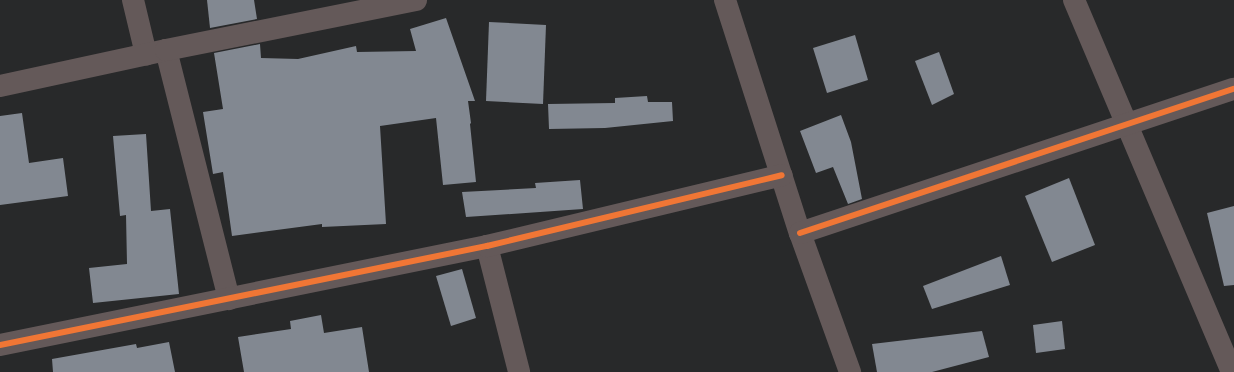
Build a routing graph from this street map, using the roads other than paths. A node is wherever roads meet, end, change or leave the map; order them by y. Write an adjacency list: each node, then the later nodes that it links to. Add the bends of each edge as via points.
1 (133, 0): 5 (street)
2 (416, 0): 5 (street)
3 (726, 0): 9 (street)
4 (1074, 0): 8 (street)
5 (156, 52): 6 (street); 12 (street)
6 (0, 86)
7 (1234, 89): 8 (street)
8 (1127, 126): 10 (street); 16 (street)
9 (782, 175): 10 (street); 11 (street)
10 (800, 233): 15 (street)
11 (487, 246): 12 (street); 14 (street)
12 (229, 299): 13 (street)
13 (0, 345)
14 (519, 372)
15 (850, 372)
16 (1232, 372)

